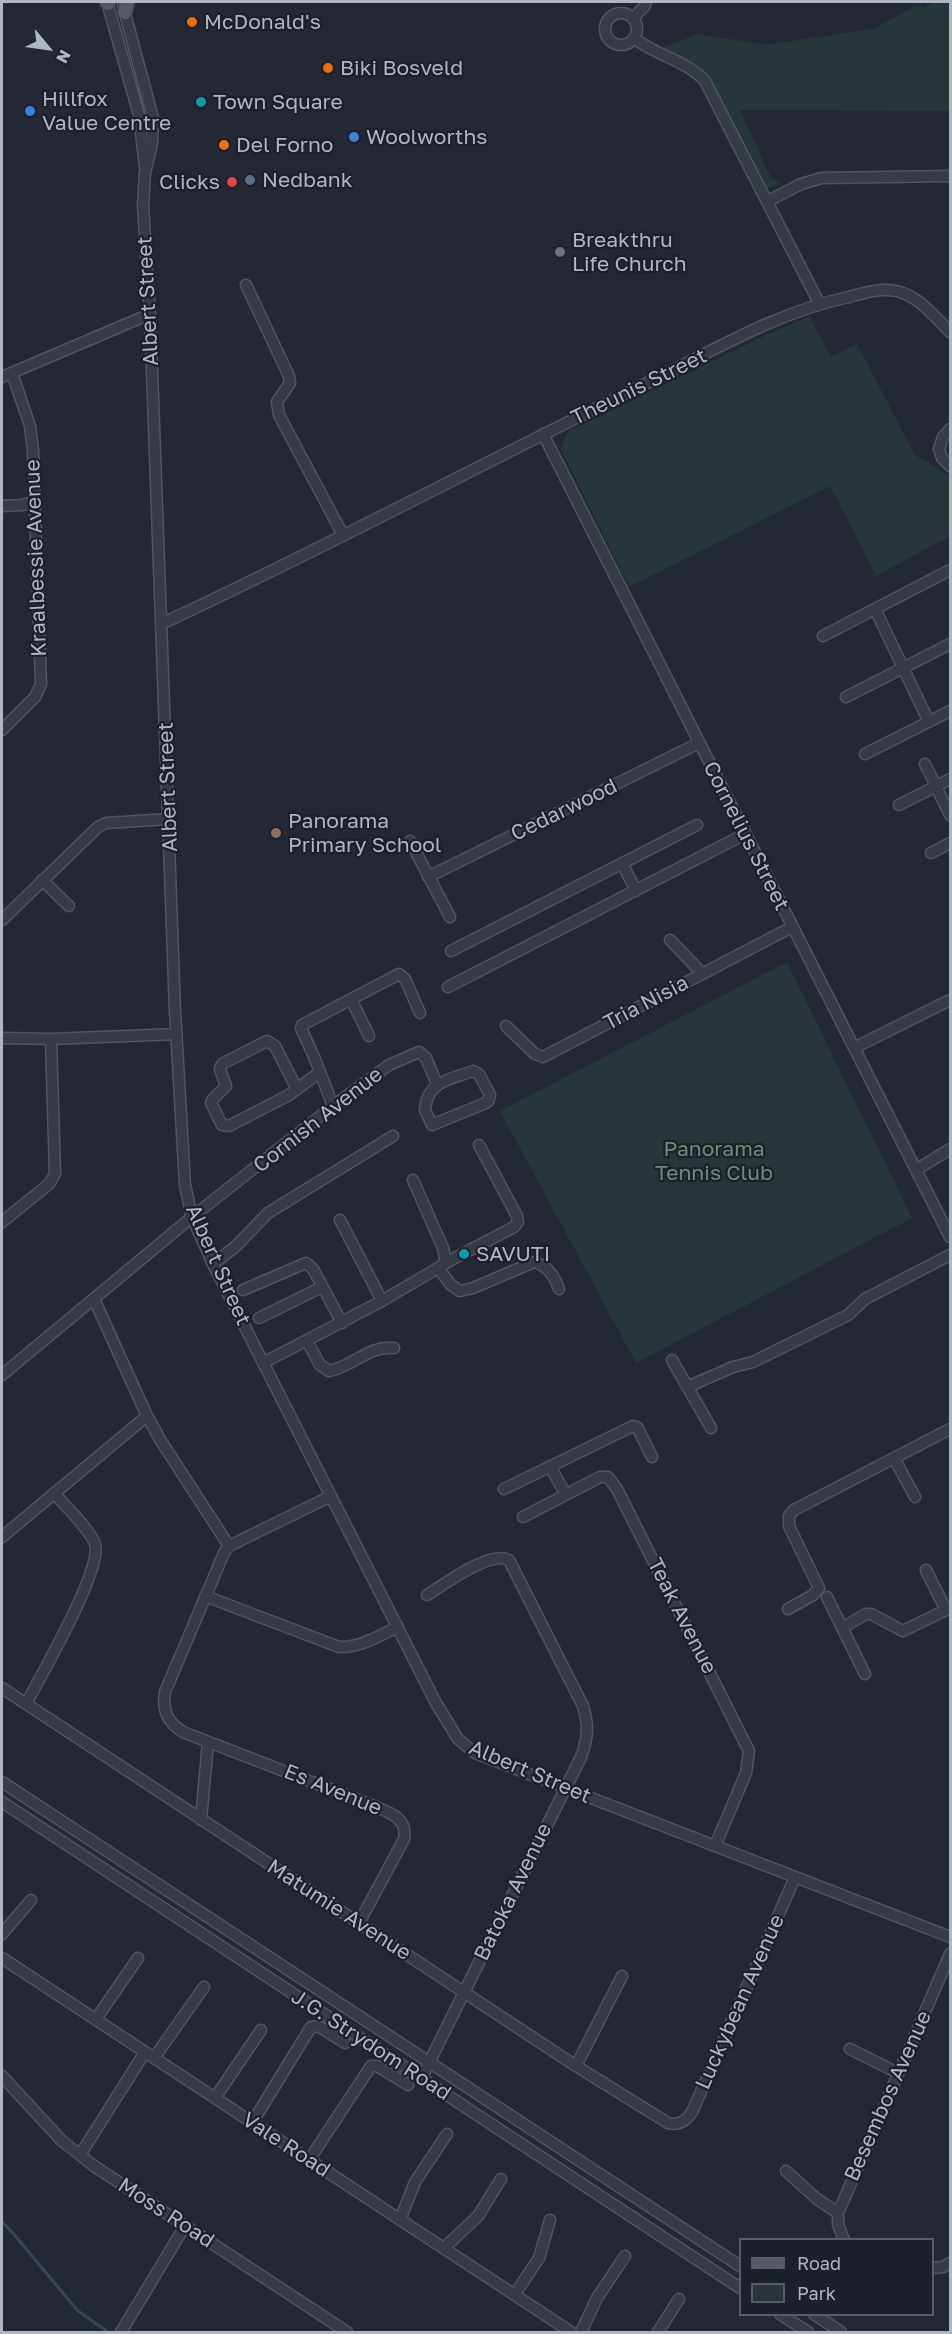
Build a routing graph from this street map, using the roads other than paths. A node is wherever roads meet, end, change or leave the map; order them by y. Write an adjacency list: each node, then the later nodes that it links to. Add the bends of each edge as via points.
1 (646, 2): 3 (street)
2 (116, 4): 5 (street, Albert Street, via 139,115); 5 (street, Albert Street, via 153,118)
3 (633, 18): 4 (street, via 637,28); 4 (street, via 625,13 615,14 605,30 617,44)
4 (634, 38): 7 (street, via 692,69 705,81)
5 (145, 173): 10 (street, Albert Street, via 143,206)
6 (951, 176): 7 (street, via 822,178)
7 (768, 201): 9 (street)
8 (246, 285): 18 (street, via 290,376 277,402 279,415)
9 (819, 303): 11 (street, Theunis Street, via 875,291 902,292 922,304); 14 (street, Theunis Street, via 781,317)
10 (150, 314): 12 (street); 21 (street, Albert Street)
11 (951, 332)
12 (7, 375): 16 (street, Kraalbessie Avenue, via 30,426)
13 (951, 429): 15 (street, via 939,449)
14 (543, 434): 18 (street, Theunis Street); 29 (street, Cornelius Street)
15 (951, 466)
16 (35, 501): 17 (street); 28 (street, Kraalbessie Avenue, via 41,684 35,697)
17 (2, 506)
18 (343, 535): 21 (street, Theunis Street)
19 (951, 570): 20 (street)
20 (875, 609): 22 (street); 24 (street)
21 (161, 624): 36 (street, Albert Street)
22 (822, 636)
23 (951, 644): 24 (street)
24 (904, 668): 25 (street); 27 (street)
25 (846, 697)
26 (951, 711): 27 (street)
27 (929, 722): 30 (street)
28 (2, 730)
29 (699, 743): 38 (street, Cornelius Street); 43 (street, Cedarwood)
30 (865, 754)
31 (925, 764): 33 (street)
32 (951, 778): 33 (street)
33 (936, 786): 34 (street); 35 (street)
34 (899, 805)
35 (951, 815)
36 (170, 819): 44 (street, via 102,825); 58 (street, Albert Street)
37 (697, 825): 42 (street)
38 (745, 834): 45 (street); 49 (street, Cornelius Street)
39 (410, 841): 43 (street)
40 (951, 843): 41 (street)
41 (931, 853)
42 (622, 863): 45 (street); 51 (street)
43 (428, 877): 47 (street)
44 (42, 880): 46 (street); 48 (street)
45 (636, 891): 53 (street)
46 (69, 906)
47 (450, 917)
48 (2, 920)
49 (792, 927): 52 (street, Tria Nisia); 62 (street, Cornelius Street)
50 (670, 940): 52 (street)
51 (451, 951)
52 (702, 973): 57 (street, Tria Nisia, via 543,1057)
53 (448, 987)
54 (351, 999): 56 (street, via 399,974); 59 (street); 63 (street, via 301,1026)
55 (951, 1000): 62 (street)
56 (420, 1013)
57 (506, 1026)
58 (177, 1034): 61 (street); 73 (street, Albert Street, via 185,1185)
59 (369, 1036)
60 (2, 1038): 61 (street)
61 (51, 1039): 75 (street, via 55,1174 49,1184)
62 (854, 1048): 70 (street, Cornelius Street)
63 (320, 1072): 65 (street); 66 (street)
64 (437, 1084): 64 (street, via 425,1107 433,1126 490,1098 476,1071); 66 (street, Cornish Avenue, via 426,1058 416,1052 375,1074)
65 (297, 1089): 65 (street, via 229,1126 222,1125 212,1103 226,1086 222,1064 267,1041 275,1046)
66 (333, 1106): 73 (street, Cornish Avenue)
67 (393, 1136): 78 (street, via 268,1213)
68 (479, 1145): 79 (street, via 518,1222)
69 (951, 1149): 70 (street)
70 (916, 1170): 72 (street, Cornelius Street)
71 (413, 1180): 79 (street, via 443,1248)
72 (946, 1216): 76 (street, Cornelius Street)
73 (192, 1217): 78 (street, Albert Street); 83 (street, Cornish Avenue)
74 (340, 1220): 84 (street)
75 (2, 1222)
76 (951, 1237)
77 (951, 1255): 92 (street, via 865,1299 848,1315 753,1362)
78 (213, 1264): 90 (street, Albert Street)
79 (446, 1264): 81 (street, via 451,1285 460,1291 534,1262 551,1272); 84 (street)
80 (322, 1287): 82 (street, via 306,1263); 85 (street); 86 (street)
81 (559, 1289)
82 (243, 1290)
83 (94, 1299): 91 (street, Cornish Avenue); 93 (street)
84 (382, 1302): 86 (street)
85 (259, 1318)
86 (342, 1323): 87 (street)
87 (307, 1341): 88 (street, via 320,1365 328,1371 379,1348); 90 (street)
88 (394, 1348)
89 (672, 1360): 92 (street)
90 (263, 1362): 102 (street, Albert Street)
91 (2, 1375)
92 (687, 1387): 94 (street)
93 (147, 1416): 100 (street); 106 (street)
94 (711, 1428)
95 (951, 1429): 97 (street)
96 (652, 1456): 98 (street, via 633,1426)
97 (894, 1458): 103 (street); 111 (street, via 789,1516 789,1526 819,1588)
98 (550, 1466): 99 (street); 101 (street)
99 (504, 1489)
100 (54, 1493): 105 (street); 117 (street, via 90,1535 96,1555 88,1580)
101 (566, 1495): 104 (street, Teak Avenue); 123 (street, Teak Avenue, via 606,1476 614,1484 747,1744 746,1773)
102 (331, 1496): 106 (street); 113 (street, Albert Street)
103 (915, 1497)
104 (523, 1517)
105 (2, 1537)
106 (229, 1546): 109 (street)
107 (926, 1570): 112 (street)
108 (427, 1595): 120 (street, Batoka Avenue, via 487,1560 504,1557 512,1563 587,1720 585,1746)
109 (204, 1596): 113 (street, via 339,1647 356,1646); 118 (street, Es Avenue, via 165,1692 164,1711 177,1729)
110 (827, 1597): 114 (street)
111 (788, 1609)
112 (948, 1609): 114 (street, via 908,1631 871,1614)
113 (398, 1627): 120 (street, Albert Street, via 442,1714 464,1746)
114 (842, 1628): 115 (street)
115 (865, 1674)
116 (2, 1688): 117 (street, Matumie Avenue)
117 (26, 1704): 122 (street, Matumie Avenue)
118 (208, 1742): 122 (street); 126 (street, Es Avenue, via 401,1820 405,1826 404,1839)
119 (2, 1782): 140 (street, J.G. Strydom Road)
120 (564, 1788): 123 (street, Albert Street); 134 (street, Batoka Avenue)
121 (2, 1802): 144 (street, J.G. Strydom Road)
122 (201, 1820): 126 (street, Matumie Avenue)
123 (715, 1846): 124 (street, Albert Street)
124 (795, 1877): 128 (street, Albert Street); 148 (street, Luckybean Avenue, via 692,2112)
125 (31, 1900): 127 (street)
126 (359, 1923): 134 (street, Matumie Avenue)
127 (2, 1934)
128 (951, 1937)
129 (951, 1954): 142 (street, Besembos Avenue)
130 (2, 1958): 135 (street, Vale Road)
131 (138, 1958): 135 (street)
132 (622, 1976): 141 (street)
133 (204, 1987): 139 (street)
134 (464, 1992): 140 (street, Batoka Avenue); 141 (street, Matumie Avenue)
135 (96, 2019): 139 (street, Vale Road)
136 (261, 2030): 146 (street)
137 (345, 2043): 147 (street, via 318,2026 311,2027)
138 (850, 2049): 142 (street)
139 (149, 2055): 146 (street, Vale Road); 150 (street)
140 (429, 2063): 144 (street, Batoka Avenue); 162 (street, J.G. Strydom Road)
141 (576, 2066): 148 (street, Matumie Avenue, via 663,2122)
142 (898, 2073): 154 (street, Besembos Avenue)
143 (2, 2076): 150 (street, Moss Road, via 51,2130)
144 (421, 2079): 164 (street, J.G. Strydom Road)
145 (408, 2085): 151 (street, via 377,2066 370,2066)
146 (215, 2098): 147 (street, Vale Road)
147 (252, 2123): 151 (street, Vale Road)
148 (680, 2123)
149 (447, 2134): 155 (street, via 415,2182)
150 (80, 2155): 157 (street, Moss Road)
151 (309, 2160): 155 (street, Vale Road)
152 (786, 2171): 154 (street)
153 (501, 2179): 159 (street, via 472,2223)
154 (838, 2213): 158 (street)
155 (400, 2220): 159 (street, Vale Road)
156 (550, 2220): 165 (street, via 539,2258)
157 (185, 2226): 169 (street); 170 (street, Moss Road)
158 (843, 2238)
159 (444, 2248): 165 (street, Vale Road)
160 (625, 2256): 172 (street, via 594,2302)
161 (951, 2263): 163 (street)
162 (739, 2265)
163 (934, 2268)
164 (739, 2287)
165 (514, 2294): 171 (street, Vale Road)
166 (679, 2299): 173 (street)
167 (783, 2316): 174 (street)
168 (821, 2316): 175 (street); 176 (street)
169 (121, 2332)
170 (346, 2332)
171 (571, 2332)
172 (581, 2332)
173 (658, 2332)
174 (808, 2332)
175 (814, 2332)
176 (841, 2332)

